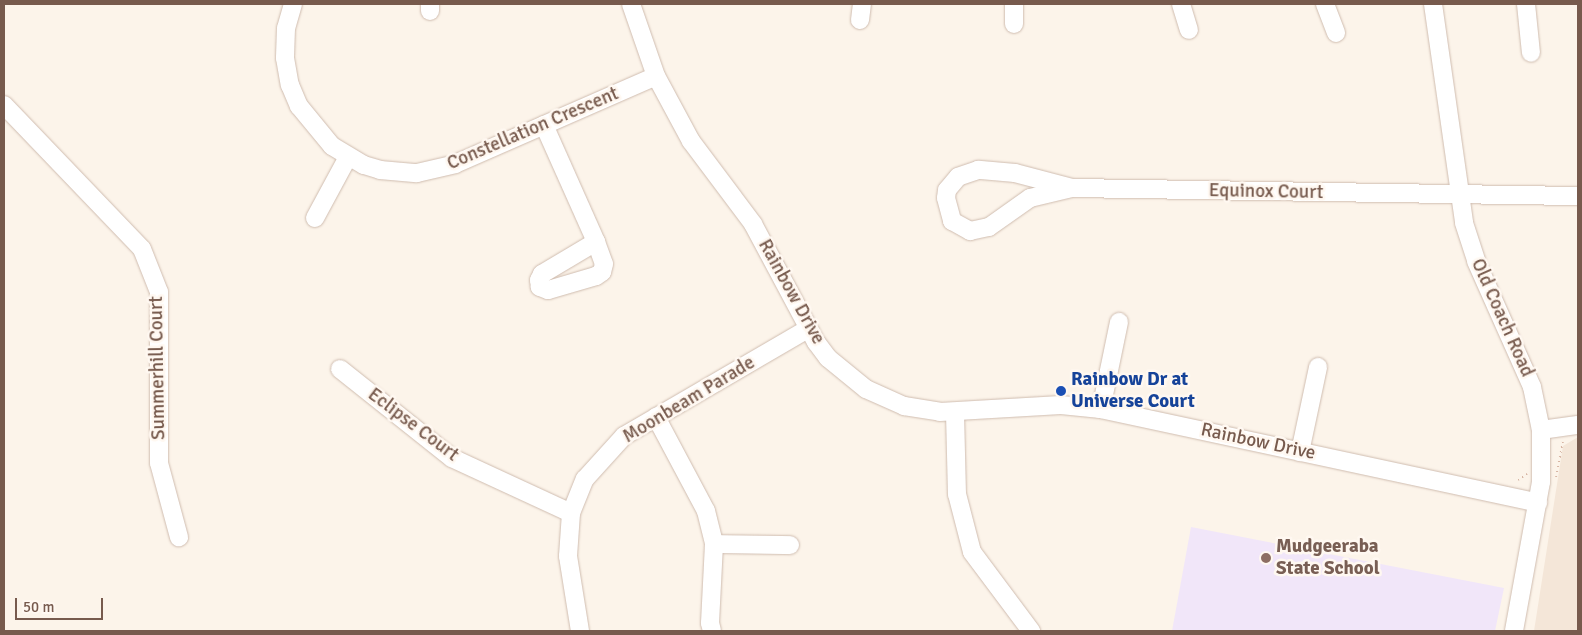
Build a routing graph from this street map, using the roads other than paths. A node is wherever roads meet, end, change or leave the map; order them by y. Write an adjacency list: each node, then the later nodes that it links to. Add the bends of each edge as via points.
1 (293, 4): 15 (street, Constellation Crescent, via 284,44 290,85 299,106 315,129)
2 (631, 4): 12 (street, Rainbow Drive)
3 (1014, 4): 8 (street)
4 (1181, 4): 9 (street)
5 (1325, 4): 10 (street)
6 (1433, 4): 17 (street, Old Coach Road)
7 (1526, 4): 11 (street)
8 (1014, 24)
9 (1189, 30)
10 (1336, 33)
11 (1531, 53)
12 (656, 76): 14 (street, Constellation Crescent); 22 (street, Rainbow Drive, via 691,141 760,236)
13 (4, 105): 33 (street, Summerhill Court, via 142,249 159,292 160,463)
14 (544, 125): 15 (street, Constellation Crescent, via 435,170 398,172 364,165); 20 (street)
15 (348, 157): 19 (street)
16 (1072, 188): 16 (street, Equinox Court, via 1030,198 980,230 970,231 956,225 948,211 946,198 958,177 978,170 1015,173 1061,182); 17 (street, Equinox Court)
17 (1460, 194): 18 (street, Equinox Court); 29 (street, Old Coach Road, via 1471,249 1529,378)
18 (1578, 196)
19 (315, 218)
20 (596, 242)
21 (1119, 322): 25 (street)
22 (808, 330): 26 (street, Rainbow Drive, via 828,358 866,389 904,406); 27 (street, Moonbeam Parade)
23 (1318, 367): 30 (street)
24 (340, 369): 32 (street, Eclipse Court, via 452,458)
25 (1101, 409): 26 (street, Rainbow Drive, via 1061,405); 30 (street, Rainbow Drive)
26 (955, 413): 38 (street, via 957,494 972,552)
27 (656, 417): 32 (street, Moonbeam Parade, via 624,436 603,455 585,479); 34 (street, via 706,511)
28 (1578, 425): 29 (street)
29 (1541, 430): 31 (street, Old Coach Road, via 1543,461)
30 (1300, 452): 31 (street, Rainbow Drive)
31 (1538, 502): 39 (street, Old Coach Road)
32 (571, 513): 36 (street, Moonbeam Parade, via 568,556)
33 (179, 537)
34 (714, 544): 35 (street); 37 (street)
35 (790, 545)
36 (580, 631)
37 (712, 631)
38 (1031, 631)
39 (1514, 631)

